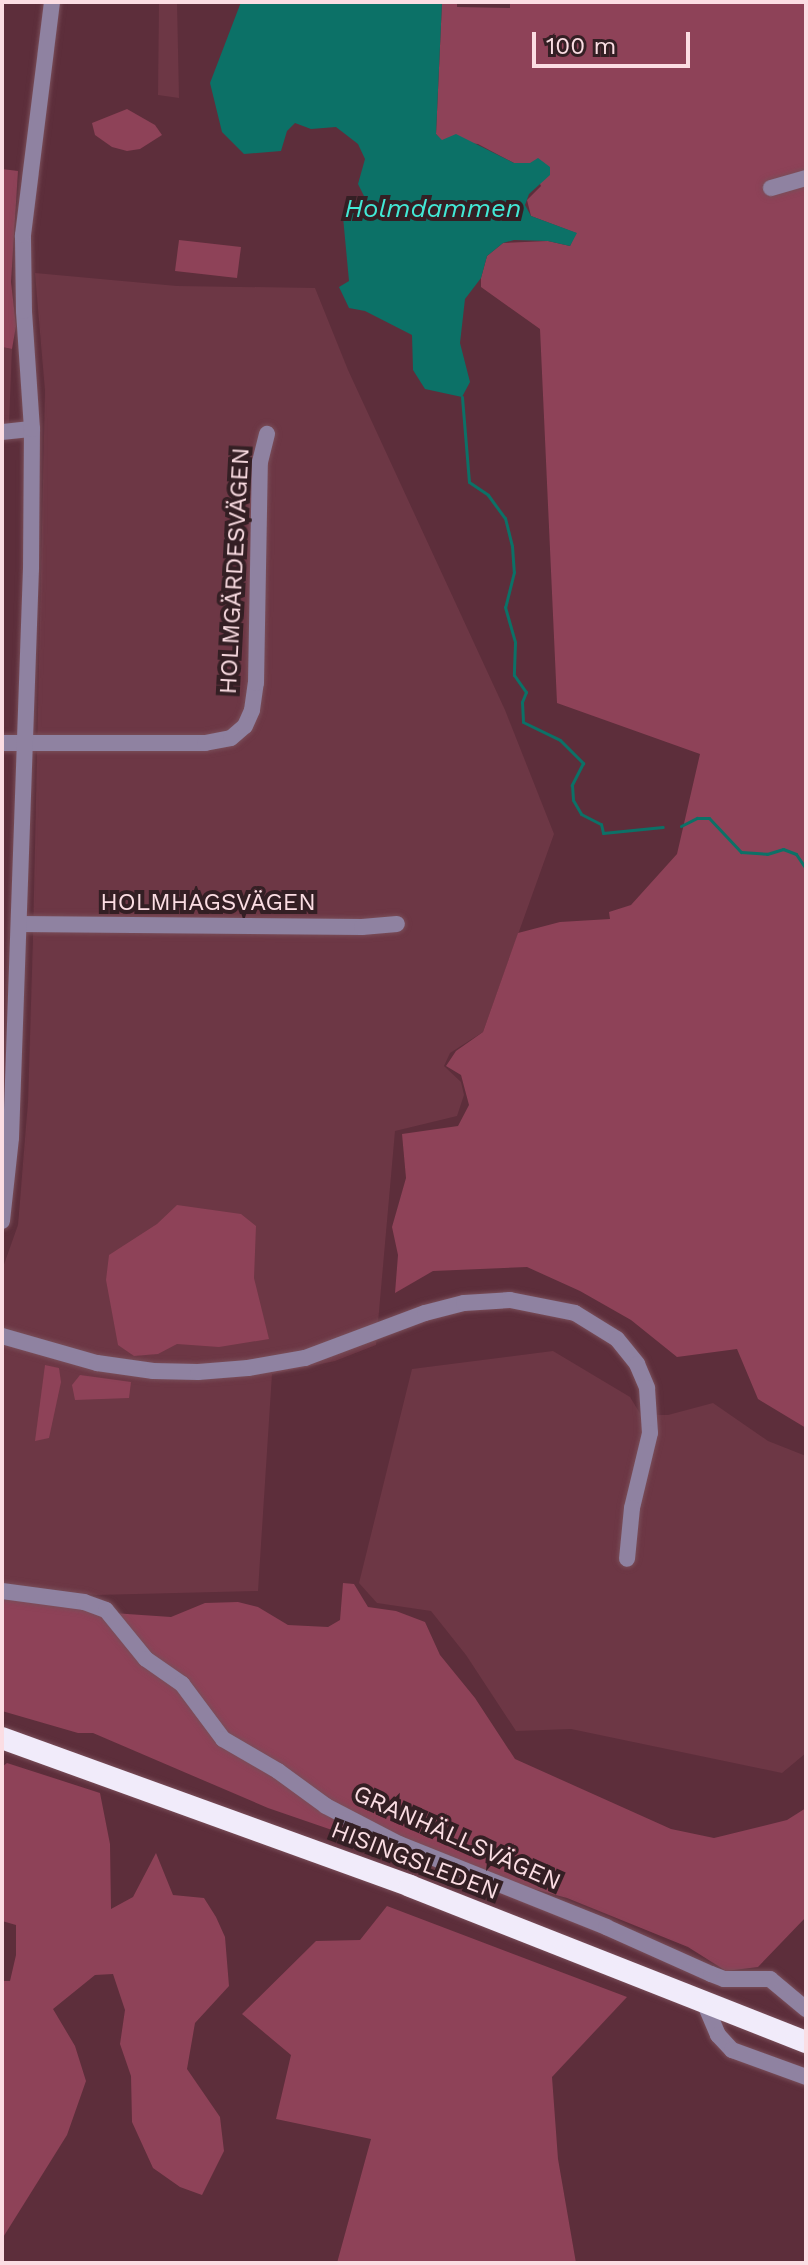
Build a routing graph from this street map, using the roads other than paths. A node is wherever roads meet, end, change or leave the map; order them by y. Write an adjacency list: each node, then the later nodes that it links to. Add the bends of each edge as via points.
1 (52, 2): 4 (street, via 23,235)
2 (806, 178): 3 (street)
3 (771, 188)
4 (32, 429): 5 (street); 7 (street)
5 (2, 432)
6 (267, 434): 7 (street, HOLMGÄRDESVÄGEN, via 260,462 256,683 245,726 231,738 205,743)
7 (28, 742): 8 (street); 9 (street)
8 (2, 743)
9 (19, 924): 10 (street, HOLMHAGSVÄGEN); 11 (street, via 11,1138)
10 (397, 924)
11 (2, 1221)
12 (2, 1336): 13 (street, via 97,1363 198,1372 305,1358 464,1303 510,1300 575,1313 617,1339 637,1364 647,1388 650,1433 630,1516)
13 (627, 1559)
14 (2, 1591): 17 (street, GRANHÄLLSVÄGEN, via 106,1610 146,1659 182,1684 223,1739 326,1806 387,1838 724,1979 770,1979)
15 (2, 1738): 16 (highway, HISINGSLEDEN, via 383,1876)
16 (704, 2002): 18 (highway, HISINGSLEDEN); 19 (street, via 718,2035 732,2050)
17 (806, 2009)
18 (806, 2042)
19 (806, 2077)

